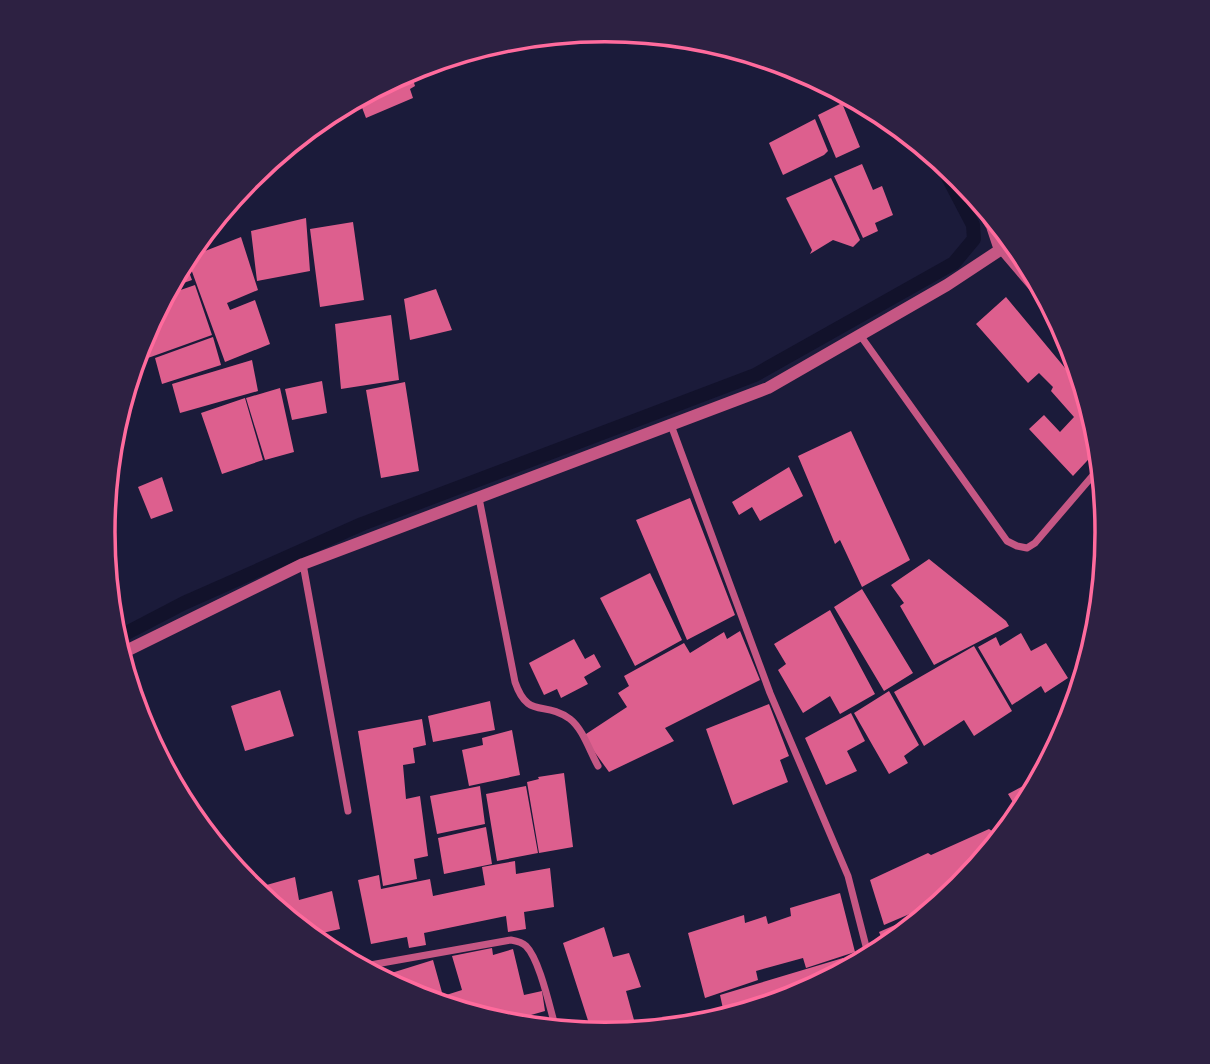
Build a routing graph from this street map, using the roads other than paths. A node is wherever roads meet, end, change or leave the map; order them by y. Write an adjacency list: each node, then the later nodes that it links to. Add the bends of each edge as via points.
1 (995, 236): 2 (street)
2 (1000, 250): 3 (street); 4 (street)
3 (1022, 276)
4 (860, 335): 5 (street, via 768,388); 6 (street, via 1007,541 1027,548 1035,543)
5 (671, 425): 7 (street); 12 (street, via 771,692 848,876)
6 (1092, 477)
7 (479, 498): 8 (street); 10 (street, via 521,698 572,721)
8 (303, 564): 9 (street); 11 (street)
9 (130, 649)
10 (598, 766)
11 (348, 811)
12 (866, 946)
13 (382, 968): 14 (street, via 511,940 521,942 543,983)
14 (553, 1019)

